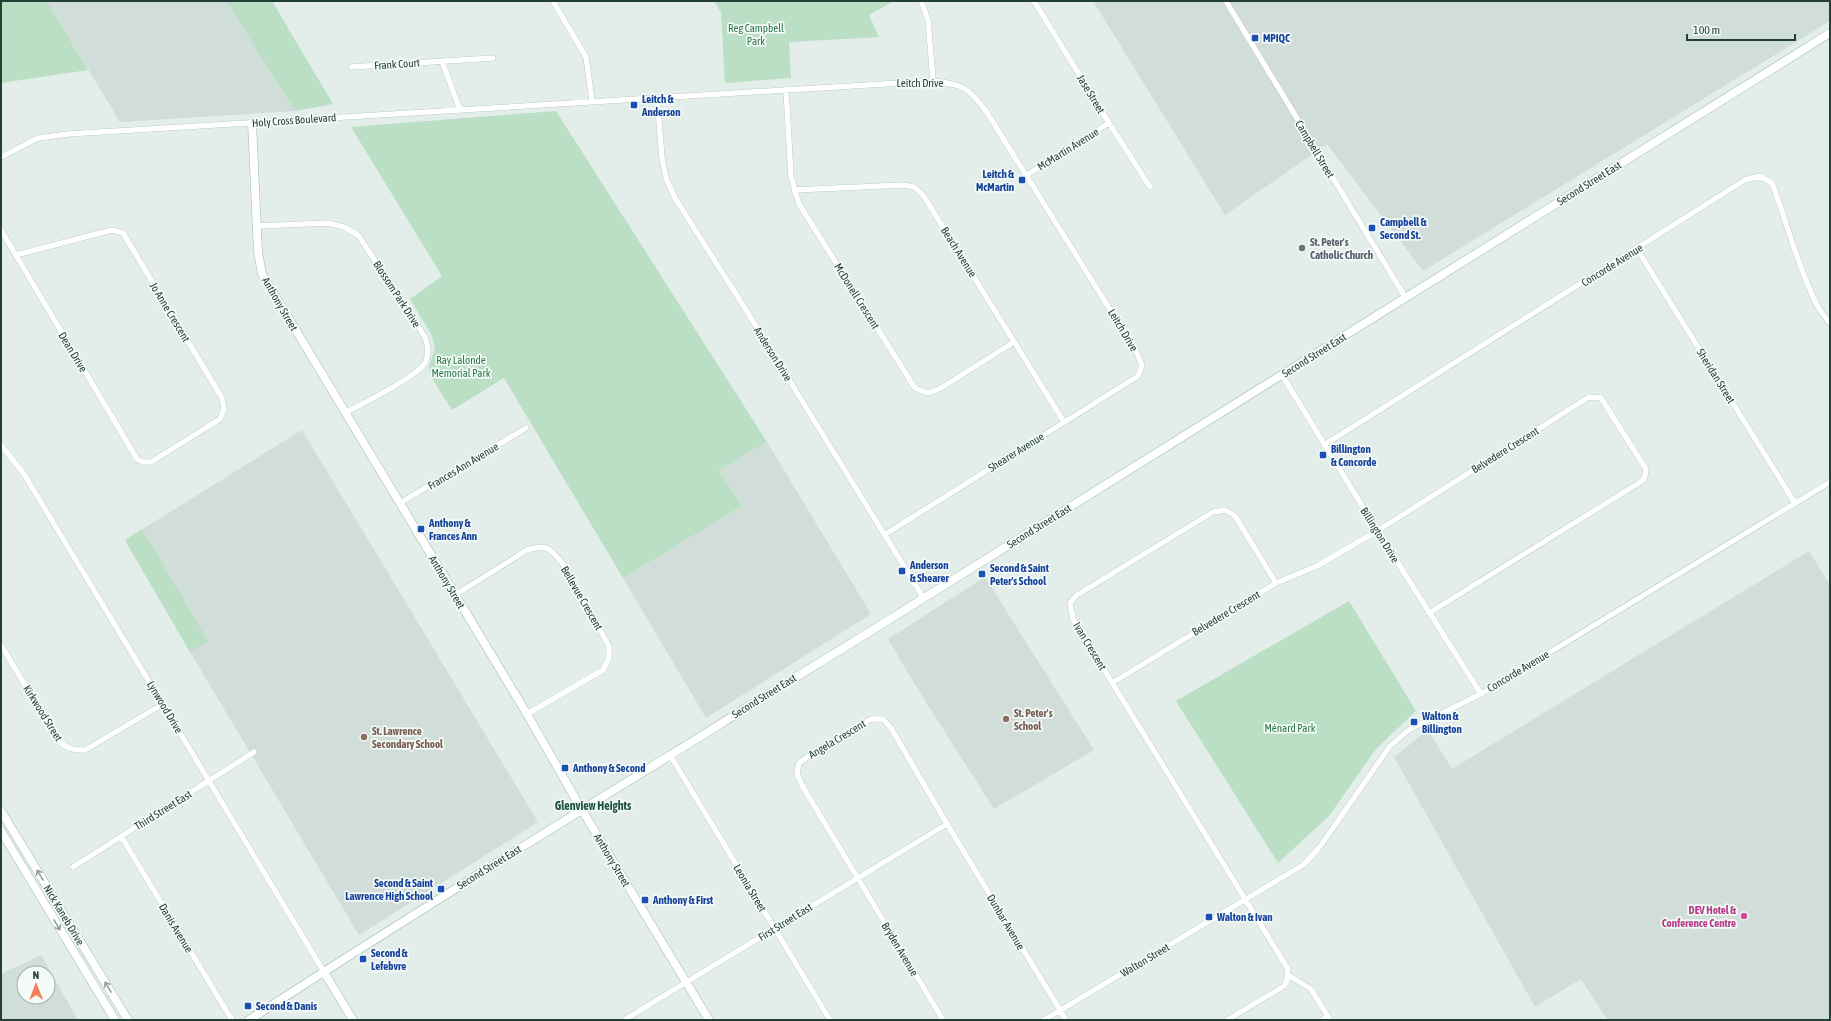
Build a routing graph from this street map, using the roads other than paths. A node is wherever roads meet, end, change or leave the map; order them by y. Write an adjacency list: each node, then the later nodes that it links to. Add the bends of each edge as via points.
1 (553, 1): 12 (street, via 586,57)
2 (921, 1): 9 (street, via 928,19)
3 (1034, 1): 15 (street, Jase Street)
4 (1226, 1): 24 (street, Campbell Street)
5 (1830, 33): 24 (main road, Second Street East)
6 (493, 58): 7 (street, Frank Court)
7 (442, 61): 8 (street, Frank Court); 13 (street)
8 (351, 67)
9 (933, 81): 10 (street, Leitch Drive); 17 (street, Leitch Drive, via 958,84 974,95)
10 (786, 90): 11 (street, Leitch Drive); 19 (street, McDonell Crescent)
11 (657, 98): 12 (street, Leitch Drive); 39 (street, Anderson Drive, via 662,158 666,178 675,198)
12 (592, 101): 13 (street, Holy Cross Boulevard)
13 (460, 110): 14 (street, Holy Cross Boulevard)
14 (252, 123): 16 (street, Holy Cross Boulevard, via 38,138); 20 (main road, Anthony Street)
15 (1109, 123): 17 (street, McMartin Avenue); 18 (street, Jase Street)
16 (1, 157)
17 (1027, 175): 27 (street, Leitch Drive, via 1136,351)
18 (1150, 187)
19 (794, 190): 26 (street, Beach Avenue, via 902,185 914,188 923,195); 26 (street, McDonell Crescent, via 808,219 915,388 928,393 941,388)
20 (257, 226): 29 (main road, Anthony Street, via 262,274); 29 (street, Blossom Park Drive, via 328,223 344,226 358,235 425,337 429,348 425,363 414,374)
21 (1, 230): 23 (street, Dean Drive)
22 (1637, 249): 25 (street, Concorde Avenue, via 1745,180 1760,176 1772,183 1798,261 1816,304); 33 (street, Concorde Avenue); 37 (street, Sheridan Street)
23 (16, 255): 34 (street, Dean Drive, via 135,457 143,462); 34 (street, Jo Anne Crescent, via 112,230 120,231 126,236 224,405 223,414 216,422)
24 (1405, 297): 28 (main road, Second Street East)
25 (1830, 323)
26 (1014, 342): 30 (street, Beach Avenue)
27 (1142, 365): 30 (street, Shearer Avenue, via 1138,376)
28 (1282, 375): 33 (street, Billington Drive); 42 (main road, Second Street East)
29 (345, 413): 36 (main road, Anthony Street)
30 (1064, 422): 39 (street, Shearer Avenue)
31 (526, 428): 36 (street, Frances Ann Avenue)
32 (1, 445): 47 (street, Lynwood Drive, via 24,474)
33 (1324, 445): 38 (street, Billington Drive)
34 (152, 462)
35 (1830, 482): 37 (street, Concorde Avenue)
36 (400, 503): 41 (main road, Anthony Street)
37 (1795, 503): 46 (street, Concorde Avenue)
38 (1377, 531): 40 (street, Belvedere Crescent, via 1317,566); 43 (street, Billington Drive); 43 (street, Belvedere Crescent, via 1589,397 1601,398 1646,468 1646,476 1642,482)
39 (884, 535): 42 (street, Anderson Drive)
40 (1276, 583): 45 (street, Belvedere Crescent); 45 (street, Ivan Crescent, via 1235,516 1225,510 1213,512 1077,595 1070,602 1073,619)
41 (455, 595): 48 (main road, Anthony Street); 48 (street, Bellevue Crescent, via 527,550 540,546 552,551 562,563 609,646 609,658 603,670)
42 (924, 597): 50 (main road, Second Street East)
43 (1429, 613): 46 (street, Billington Drive)
44 (1, 645): 47 (street, Kirkwood Street, via 58,740 66,748 85,750)
45 (1112, 683): 59 (street, Ivan Crescent)
46 (1481, 694): 59 (street, Concorde Avenue, via 1410,729 1390,746 1319,848 1303,866)
47 (163, 704): 51 (street, Lynwood Drive)
48 (527, 714): 53 (main road, Anthony Street)
49 (254, 752): 51 (street, Third Street East)
50 (670, 755): 53 (main road, Second Street East); 60 (street, Leonia Street)
51 (210, 781): 56 (street, Third Street East); 61 (street, Lynwood Drive)
52 (1, 810): 67 (main road, Nick Kaneb Drive, one-way to 52)
53 (582, 810): 61 (main road, Second Street East); 63 (main road, Anthony Street)
54 (947, 824): 58 (street, First Street East); 58 (street, Angela Crescent, via 883,718 871,719 810,755 799,763 797,774); 64 (street, Dunbar Avenue)
55 (1, 831): 66 (main road, Nick Kaneb Drive, one-way to 66)
56 (121, 836): 57 (street, Third Street East); 68 (street, Danis Avenue)
57 (73, 867)
58 (858, 877): 60 (street, First Street East); 74 (street, Bryden Avenue)
59 (1246, 900): 62 (street, Ivan Crescent, via 1286,964); 64 (street, Walton Street)
60 (775, 928): 63 (street, First Street East); 73 (street, Leonia Street)
61 (324, 972): 69 (main road, Second Street East); 70 (main road)
62 (1288, 975): 65 (street, via 1311,989); 77 (street, via 1284,986)
63 (686, 982): 71 (street, First Street East); 72 (main road, Anthony Street)
64 (1060, 1010): 75 (street, Walton Street); 76 (street, Dunbar Avenue)
65 (1327, 1019)
66 (115, 1020)
67 (128, 1020)
68 (232, 1020)
69 (249, 1020)
70 (353, 1020)
71 (624, 1020)
72 (709, 1020)
73 (830, 1020)
74 (943, 1020)
75 (1044, 1020)
76 (1066, 1020)
77 (1226, 1020)

